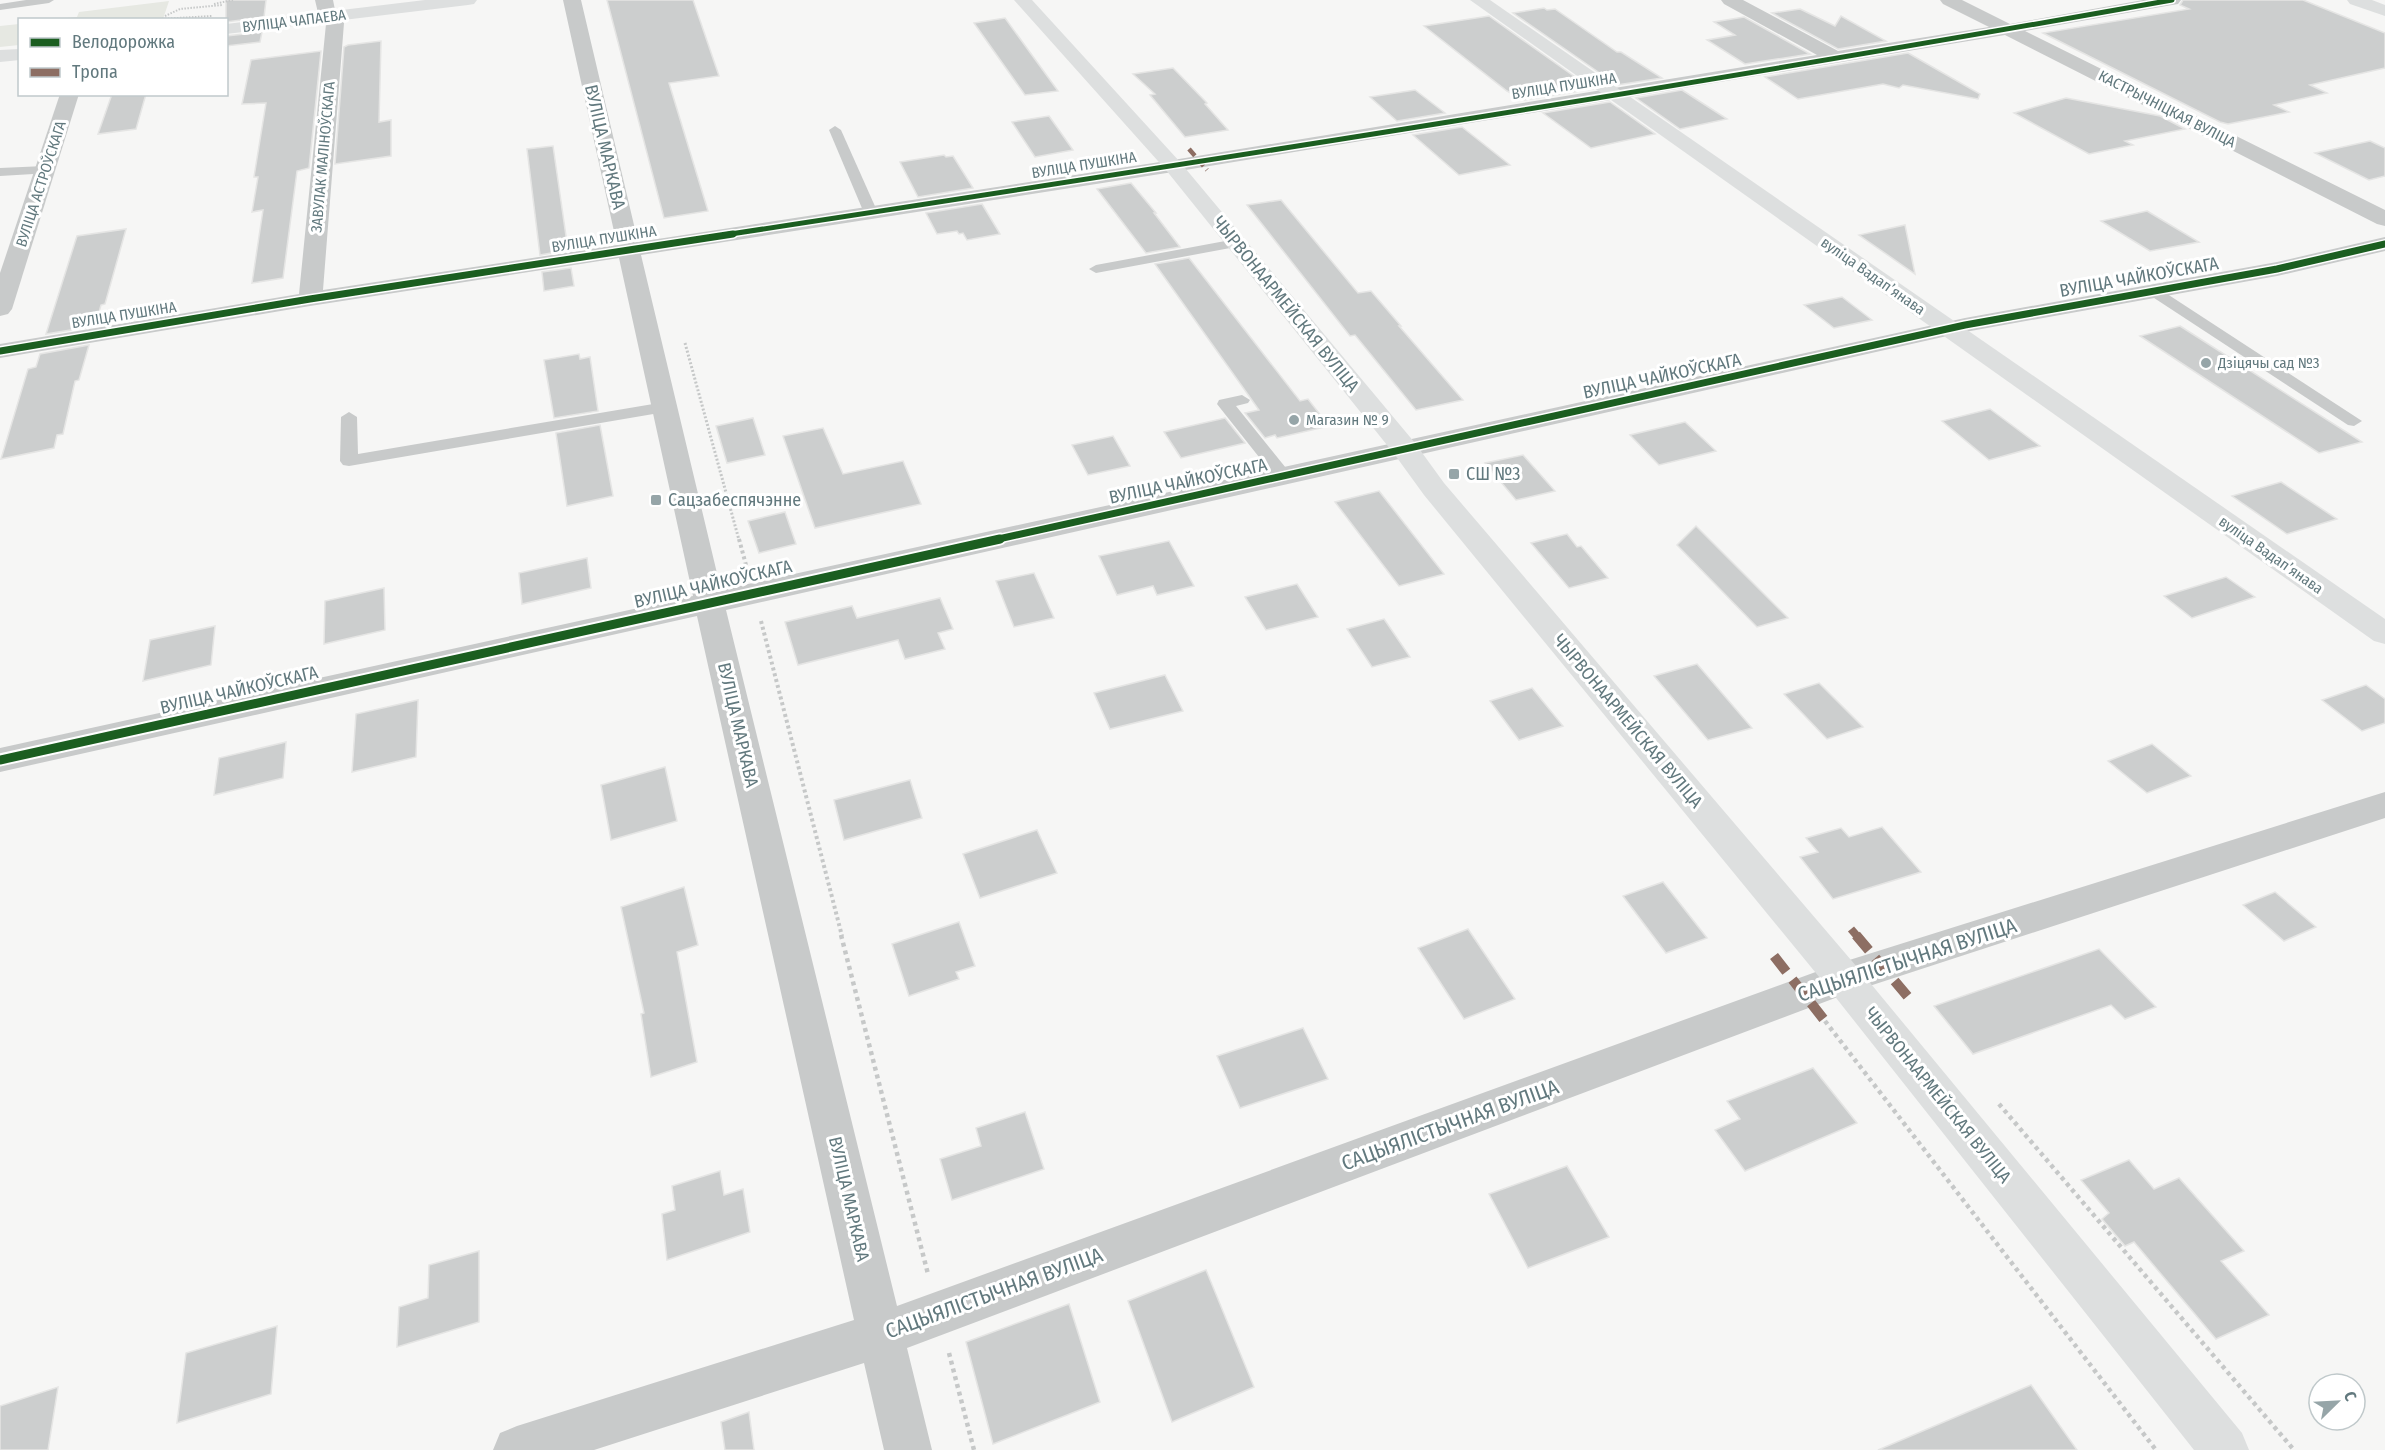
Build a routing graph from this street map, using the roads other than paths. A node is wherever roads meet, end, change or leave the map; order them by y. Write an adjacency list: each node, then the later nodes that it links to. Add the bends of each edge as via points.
1 (49, 0): 10 (lane)
2 (468, 0): 11 (main road, ВУЛІЦА ЧАПАЕВА)
3 (572, 0): 28 (street, ВУЛІЦА МАРКАВА)
4 (1023, 0): 21 (main road, ЧЫРВОНААРМЕЙСКАЯ ВУЛІЦА)
5 (1479, 0): 18 (main road, вуліца Вадапʼянава)
6 (1730, 0): 17 (street)
7 (1948, 0): 14 (street, КАСТРЫЧНІЦКАЯ ВУЛІЦА)
8 (2172, 0): 14 (street, ВУЛІЦА ПУШКІНА)
9 (2356, 0): 12 (main road)
10 (0, 7)
11 (326, 9): 13 (main road, ВУЛІЦА ЧАПАЕВА); 31 (street, ЗАВУЛАК МАЛІНОЎСКАГА, via 335,22)
12 (2385, 11)
13 (228, 29)
14 (2009, 29): 17 (street, ВУЛІЦА ПУШКІНА); 25 (street, КАСТРЫЧНІЦКАЯ ВУЛІЦА)
15 (18, 54): 16 (main road)
16 (0, 56)
17 (1833, 56): 18 (street, ВУЛІЦА ПУШКІНА)
18 (1611, 93): 21 (street, ВУЛІЦА ПУШКІНА); 33 (main road, вуліца Вадапʼянава)
19 (69, 96): 22 (street, ВУЛІЦА АСТРОЎСКАГА)
20 (835, 130): 24 (lane)
21 (1173, 166): 24 (street, ВУЛІЦА ПУШКІНА); 26 (main road, ЧЫРВОНААРМЕЙСКАЯ ВУЛІЦА)
22 (45, 170): 23 (lane); 32 (street, ВУЛІЦА АСТРОЎСКАГА)
23 (0, 172)
24 (871, 213): 28 (street, ВУЛІЦА ПУШКІНА)
25 (2385, 219)
26 (1236, 243): 29 (lane); 39 (main road, ЧЫРВОНААРМЕЙСКАЯ ВУЛІЦА)
27 (2385, 244): 30 (street, ВУЛІЦА ЧАЙКОЎСКАГА, via 2277,269)
28 (628, 250): 31 (street, ВУЛІЦА ПУШКІНА); 36 (street, ВУЛІЦА МАРКАВА)
29 (1096, 269)
30 (2153, 291): 33 (street, ВУЛІЦА ЧАЙКОЎСКАГА); 38 (lane)
31 (310, 299): 34 (street, ВУЛІЦА ПУШКІНА)
32 (0, 309)
33 (1949, 329): 39 (street, ВУЛІЦА ЧАЙКОЎСКАГА); 42 (main road, вуліца Вадапʼянава)
34 (0, 351)
35 (1242, 400): 40 (lane, via 1225,404)
36 (665, 407): 37 (lane, via 349,461); 41 (street, ВУЛІЦА МАРКАВА)
37 (349, 417)
38 (2354, 421)
39 (1405, 449): 40 (street, ВУЛІЦА ЧАЙКОЎСКАГА); 45 (main road, ЧЫРВОНААРМЕЙСКАЯ ВУЛІЦА, via 1434,489)
40 (1284, 477): 41 (street, ВУЛІЦА ЧАЙКОЎСКАГА)
41 (710, 602): 43 (street, ВУЛІЦА ЧАЙКОЎСКАГА); 46 (street, ВУЛІЦА МАРКАВА)
42 (2385, 634)
43 (0, 760)
44 (2385, 805): 45 (street, САЦЫЯЛІСТЫЧНАЯ ВУЛІЦА)
45 (1843, 978): 46 (street, САЦЫЯЛІСТЫЧНАЯ ВУЛІЦА); 49 (main road, ЧЫРВОНААРМЕЙСКАЯ ВУЛІЦА)
46 (881, 1335): 47 (street, САЦЫЯЛІСТЫЧНАЯ ВУЛІЦА); 48 (street, ВУЛІЦА МАРКАВА)
47 (517, 1450)
48 (908, 1450)
49 (2225, 1450)

